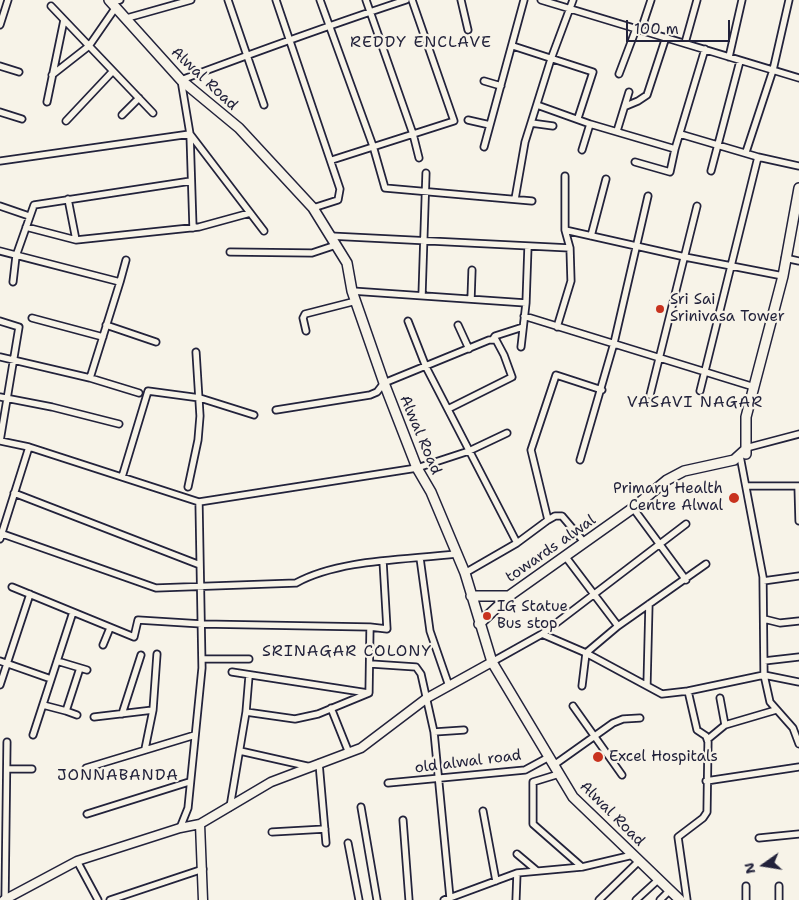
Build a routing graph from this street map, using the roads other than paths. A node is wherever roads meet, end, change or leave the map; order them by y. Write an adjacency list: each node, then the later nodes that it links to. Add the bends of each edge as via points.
1 (8, 0): 23 (street)
2 (190, 0): 21 (street)
3 (228, 0): 33 (street)
4 (276, 0): 28 (street)
5 (320, 0): 24 (street)
6 (366, 0): 20 (street)
7 (406, 0): 20 (street)
8 (412, 0): 66 (street, via 454,121)
9 (461, 0): 26 (street)
10 (524, 0): 31 (street)
11 (541, 0): 19 (street)
12 (574, 0): 19 (street)
13 (651, 0): 25 (street)
14 (697, 0): 29 (street)
15 (742, 0): 34 (street)
16 (789, 0): 38 (street)
17 (114, 2): 21 (main road, Alwal Road); 30 (street)
18 (51, 6): 22 (street)
19 (570, 9): 25 (street); 35 (street)
20 (370, 12): 24 (street); 66 (street)
21 (127, 18): 44 (main road, Alwal Road)
22 (64, 20): 30 (street); 42 (street)
23 (0, 25)
24 (330, 25): 28 (street); 69 (street)
25 (639, 29): 27 (street); 41 (street)
26 (468, 30)
27 (666, 37): 29 (street); 52 (street, via 647,95)
28 (288, 39): 33 (street); 76 (street)
29 (685, 43): 32 (street)
30 (89, 46): 40 (street); 42 (street)
31 (513, 46): 35 (street); 46 (street)
32 (705, 49): 34 (street); 67 (street)
33 (248, 56): 44 (street); 50 (street)
34 (729, 57): 36 (street)
35 (551, 60): 51 (street); 56 (street, via 593,72)
36 (740, 61): 38 (street); 68 (street)
37 (0, 66): 39 (street)
38 (774, 70): 43 (street); 73 (street)
39 (19, 72)
40 (113, 72): 48 (street); 59 (street)
41 (619, 74)
42 (52, 76): 49 (street)
43 (799, 78)
44 (181, 80): 65 (street); 94 (main road, Alwal Road, via 239,128)
45 (484, 81): 46 (street)
46 (501, 86): 62 (street)
47 (629, 92): 52 (street)
48 (139, 98): 54 (street); 55 (street)
49 (46, 102)
50 (264, 105)
51 (537, 105): 56 (street); 60 (street)
52 (626, 106): 64 (street)
53 (0, 112): 57 (street)
54 (153, 113)
55 (122, 115)
56 (578, 118): 61 (street)
57 (22, 119)
58 (468, 120): 62 (street)
59 (66, 121)
60 (531, 123): 63 (street); 89 (street)
61 (590, 124): 64 (street); 72 (street)
62 (490, 125): 70 (street)
63 (553, 126)
64 (617, 131): 71 (street)
65 (190, 134): 77 (street); 84 (street); 95 (street)
66 (413, 134): 69 (street); 75 (street)
67 (680, 134): 68 (street); 71 (street)
68 (718, 144): 73 (street); 80 (street)
69 (373, 146): 76 (street); 86 (street, via 385,188)
70 (484, 147)
71 (675, 149): 78 (street, via 670,172)
72 (582, 150)
73 (746, 152): 74 (street)
74 (758, 157): 79 (street); 116 (street)
75 (419, 158)
76 (332, 160): 94 (street, via 340,189 338,200)
77 (0, 161)
78 (635, 162)
79 (799, 166)
80 (711, 171)
81 (426, 173): 86 (street)
82 (565, 176): 99 (street)
83 (606, 179): 102 (street)
84 (191, 181): 88 (street); 98 (street)
85 (799, 188): 93 (main road)
86 (426, 192): 89 (street); 104 (street)
87 (648, 196): 107 (street)
88 (68, 199): 96 (street, via 34,205); 103 (street)
89 (515, 199): 90 (street)
90 (532, 200)
91 (0, 206): 96 (street)
92 (697, 206): 112 (street)
93 (797, 206): 113 (main road)
94 (313, 208): 101 (main road, Alwal Road)
95 (250, 214): 98 (street); 100 (street)
96 (29, 216): 97 (street)
97 (26, 227): 103 (street); 111 (street)
98 (193, 228): 103 (street)
99 (565, 230): 102 (street); 108 (street)
100 (264, 231)
101 (330, 236): 104 (street); 105 (main road, Alwal Road)
102 (591, 236): 107 (street)
103 (76, 240)
104 (424, 240): 106 (street); 122 (street)
105 (336, 245): 110 (street, via 312,253); 121 (main road, Alwal Road, via 347,263)
106 (528, 246): 108 (street); 125 (street)
107 (637, 247): 112 (street); 138 (street)
108 (570, 248): 133 (street, via 571,281)
109 (0, 251): 111 (street)
110 (230, 252)
111 (16, 256): 119 (street); 120 (street)
112 (685, 257): 116 (street); 143 (street)
113 (785, 258): 115 (street); 118 (main road)
114 (126, 260): 120 (street)
115 (799, 261)
116 (732, 266): 118 (street); 146 (street)
117 (472, 270): 123 (street)
118 (783, 276): 149 (main road)
119 (13, 282)
120 (120, 282): 130 (street)
121 (352, 290): 122 (street); 124 (main road, Alwal Road)
122 (422, 295): 123 (street)
123 (471, 299): 125 (street)
124 (356, 301): 134 (street, via 304,314); 148 (main road, Alwal Road)
125 (526, 303): 126 (street)
126 (524, 316): 132 (street); 133 (street)
127 (32, 318): 135 (street)
128 (0, 321): 144 (street, via 19,327)
129 (408, 321): 145 (street)
130 (106, 325): 135 (street); 137 (street)
131 (458, 325): 140 (street)
132 (523, 326): 136 (street); 139 (street)
133 (557, 327): 138 (street)
134 (306, 331)
135 (103, 337): 147 (street)
136 (492, 339): 140 (street); 157 (street, via 499,344 512,377)
137 (156, 342)
138 (614, 343): 143 (street); 150 (street)
139 (521, 347)
140 (469, 349): 145 (street)
141 (196, 352): 156 (street)
142 (0, 357): 144 (street)
143 (659, 358): 146 (street); 153 (street)
144 (14, 359): 147 (street); 155 (street)
145 (426, 367): 148 (street); 157 (street)
146 (706, 372): 149 (street); 151 (street)
147 (90, 378): 152 (street)
148 (384, 384): 158 (street, via 370,396); 168 (main road, Alwal Road)
149 (754, 386): 166 (main road, via 746,417)
150 (602, 390): 167 (street); 176 (street, via 556,375 532,450)
151 (700, 392)
152 (139, 393)
153 (650, 395)
154 (0, 397): 155 (street)
155 (7, 398): 160 (street); 163 (street)
156 (200, 398): 159 (street); 169 (street, via 148,391); 172 (street, via 198,440)
157 (448, 409): 165 (street)
158 (276, 410)
159 (254, 415)
160 (119, 424)
161 (507, 433): 165 (street)
162 (799, 434): 166 (street)
163 (0, 441): 164 (street)
164 (29, 447): 169 (street); 173 (street)
165 (469, 451): 168 (street); 181 (street)
166 (743, 454): 170 (street); 175 (main road, towards alwal, via 734,460 680,473)
167 (580, 460)
168 (417, 468): 174 (street); 183 (main road, Alwal Road)
169 (122, 477): 174 (street)
170 (746, 486): 171 (street); 192 (street)
171 (799, 486): 177 (street)
172 (188, 487)
173 (14, 493): 179 (street); 188 (street)
174 (199, 502): 188 (street)
175 (633, 508): 180 (main road, towards alwal); 182 (street)
176 (548, 520): 180 (street, via 562,516); 181 (street)
177 (799, 520)
178 (686, 524): 182 (street)
179 (1, 535): 194 (street, via 156,588)
180 (584, 542): 184 (main road, towards alwal)
181 (517, 543): 189 (street)
182 (661, 545): 191 (street); 196 (street)
183 (456, 554): 185 (street); 189 (main road, Alwal Road)
184 (565, 556): 196 (street); 198 (main road, towards alwal)
185 (420, 558): 186 (street); 231 (street, via 430,630)
186 (382, 561): 194 (street, via 314,573 296,583); 206 (street, via 387,629)
187 (706, 564): 191 (street)
188 (200, 565): 194 (street)
189 (465, 573): 197 (main road, Alwal Road)
190 (799, 576): 192 (street)
191 (686, 580): 199 (street)
192 (763, 581): 201 (street)
193 (12, 587): 195 (street)
194 (201, 587): 203 (street)
195 (30, 594): 200 (street); 220 (street)
196 (594, 594): 205 (street); 208 (street)
197 (471, 596): 198 (main road); 204 (main road, Alwal Road)
198 (509, 596): 204 (main road, towards alwal)
199 (649, 604): 205 (street); 230 (street)
200 (73, 612): 207 (street); 217 (street)
201 (764, 619): 202 (street, via 780,623); 218 (street)
202 (799, 621)
203 (202, 624): 206 (street); 207 (street, via 138,620 134,637); 214 (street)
204 (479, 624): 219 (main road, Alwal Road)
205 (618, 626): 210 (street)
206 (370, 627): 221 (street)
207 (110, 628): 209 (street)
208 (542, 634): 210 (street); 219 (street)
209 (103, 645)
210 (586, 653): 230 (street); 232 (street)
211 (157, 654): 240 (street)
212 (141, 655): 245 (street)
213 (799, 658): 218 (street)
214 (202, 659): 215 (street); 251 (street)
215 (249, 659)
216 (0, 661): 220 (street)
217 (57, 661): 222 (street); 227 (street)
218 (764, 661): 225 (street)
219 (492, 662): 231 (street); 260 (main road, Alwal Road)
220 (7, 663): 227 (street); 229 (street)
221 (371, 664): 234 (street); 235 (street, via 416,667)
222 (80, 668): 223 (street); 242 (street)
223 (87, 670)
224 (232, 672): 226 (street)
225 (764, 675): 228 (street); 233 (street); 241 (street, via 768,696)
226 (249, 676): 234 (street); 243 (street)
227 (51, 679): 237 (street)
228 (799, 682)
229 (0, 685)
230 (647, 685): 233 (street, via 666,695)
231 (449, 686): 235 (street)
232 (582, 686)
233 (688, 691): 254 (street, via 697,730)
234 (369, 694): 239 (street)
235 (427, 698): 250 (street); 259 (street)
236 (720, 698): 248 (street)
237 (43, 704): 242 (street); 252 (street)
238 (574, 706): 253 (street)
239 (331, 708): 243 (street, via 295,719); 259 (street)
240 (154, 710): 245 (street); 257 (street)
241 (776, 710): 248 (street); 256 (street, via 793,728)
242 (66, 711): 244 (street)
243 (246, 712): 258 (street)
244 (77, 714)
245 (122, 714): 246 (street)
246 (94, 718)
247 (640, 718): 253 (street, old alwal road, via 613,722)
248 (726, 725): 254 (street)
249 (464, 730): 250 (street)
250 (434, 732): 269 (street)
251 (195, 735): 257 (street); 271 (street)
252 (33, 736)
253 (594, 737): 260 (street, old alwal road); 268 (street)
254 (708, 739): 270 (street)
255 (7, 742): 262 (street)
256 (799, 744)
257 (145, 750): 264 (street)
258 (240, 751): 265 (street); 274 (street)
259 (349, 753): 261 (street)
260 (551, 761): 267 (main road, Alwal Road); 269 (street, old alwal road, via 525,770)
261 (319, 764): 265 (street); 281 (street)
262 (4, 766): 266 (street); 273 (street)
263 (799, 767): 270 (street)
264 (86, 768)
265 (311, 768): 274 (street, via 271,782)
266 (32, 769)
267 (559, 774): 289 (main road, Alwal Road, via 573,797); 291 (street, via 533,782 533,824)
268 (622, 775)
269 (438, 778): 272 (street, old alwal road); 302 (street)
270 (706, 781): 315 (street, via 705,816 678,836)
271 (189, 782): 277 (street); 280 (street, via 188,808)
272 (388, 783)
273 (3, 804): 285 (street)
274 (230, 807): 279 (street)
275 (361, 807): 308 (street)
276 (483, 811): 296 (street)
277 (88, 814)
278 (402, 820): 309 (street)
279 (200, 824): 280 (street); 292 (street)
280 (180, 828): 290 (street)
281 (325, 829): 282 (street); 286 (street)
282 (272, 832)
283 (799, 834): 284 (street)
284 (758, 838)
285 (3, 842): 299 (street)
286 (326, 843)
287 (348, 843): 307 (street)
288 (517, 854): 293 (street)
289 (636, 858): 291 (street); 295 (main road, Alwal Road); 311 (street)
290 (77, 861): 303 (street); 304 (street)
291 (582, 866): 293 (street)
292 (203, 869): 305 (street); 306 (street)
293 (536, 870): 294 (street)
294 (517, 873): 296 (street); 310 (street)
295 (659, 879): 300 (main road, Alwal Road); 312 (street)
296 (496, 881): 301 (street)
297 (746, 886): 316 (street)
298 (779, 886): 317 (street)
299 (2, 890): 303 (street)
300 (670, 890): 313 (street); 314 (main road, Alwal Road)
301 (458, 897): 302 (street)
302 (447, 899)
303 (4, 900)
304 (98, 900)
305 (110, 900)
306 (203, 900)
307 (359, 900)
308 (377, 900)
309 (409, 900)
310 (516, 900)
311 (598, 900)
312 (636, 900)
313 (660, 900)
314 (680, 900)
315 (687, 900)
316 (746, 900)
317 (779, 900)

